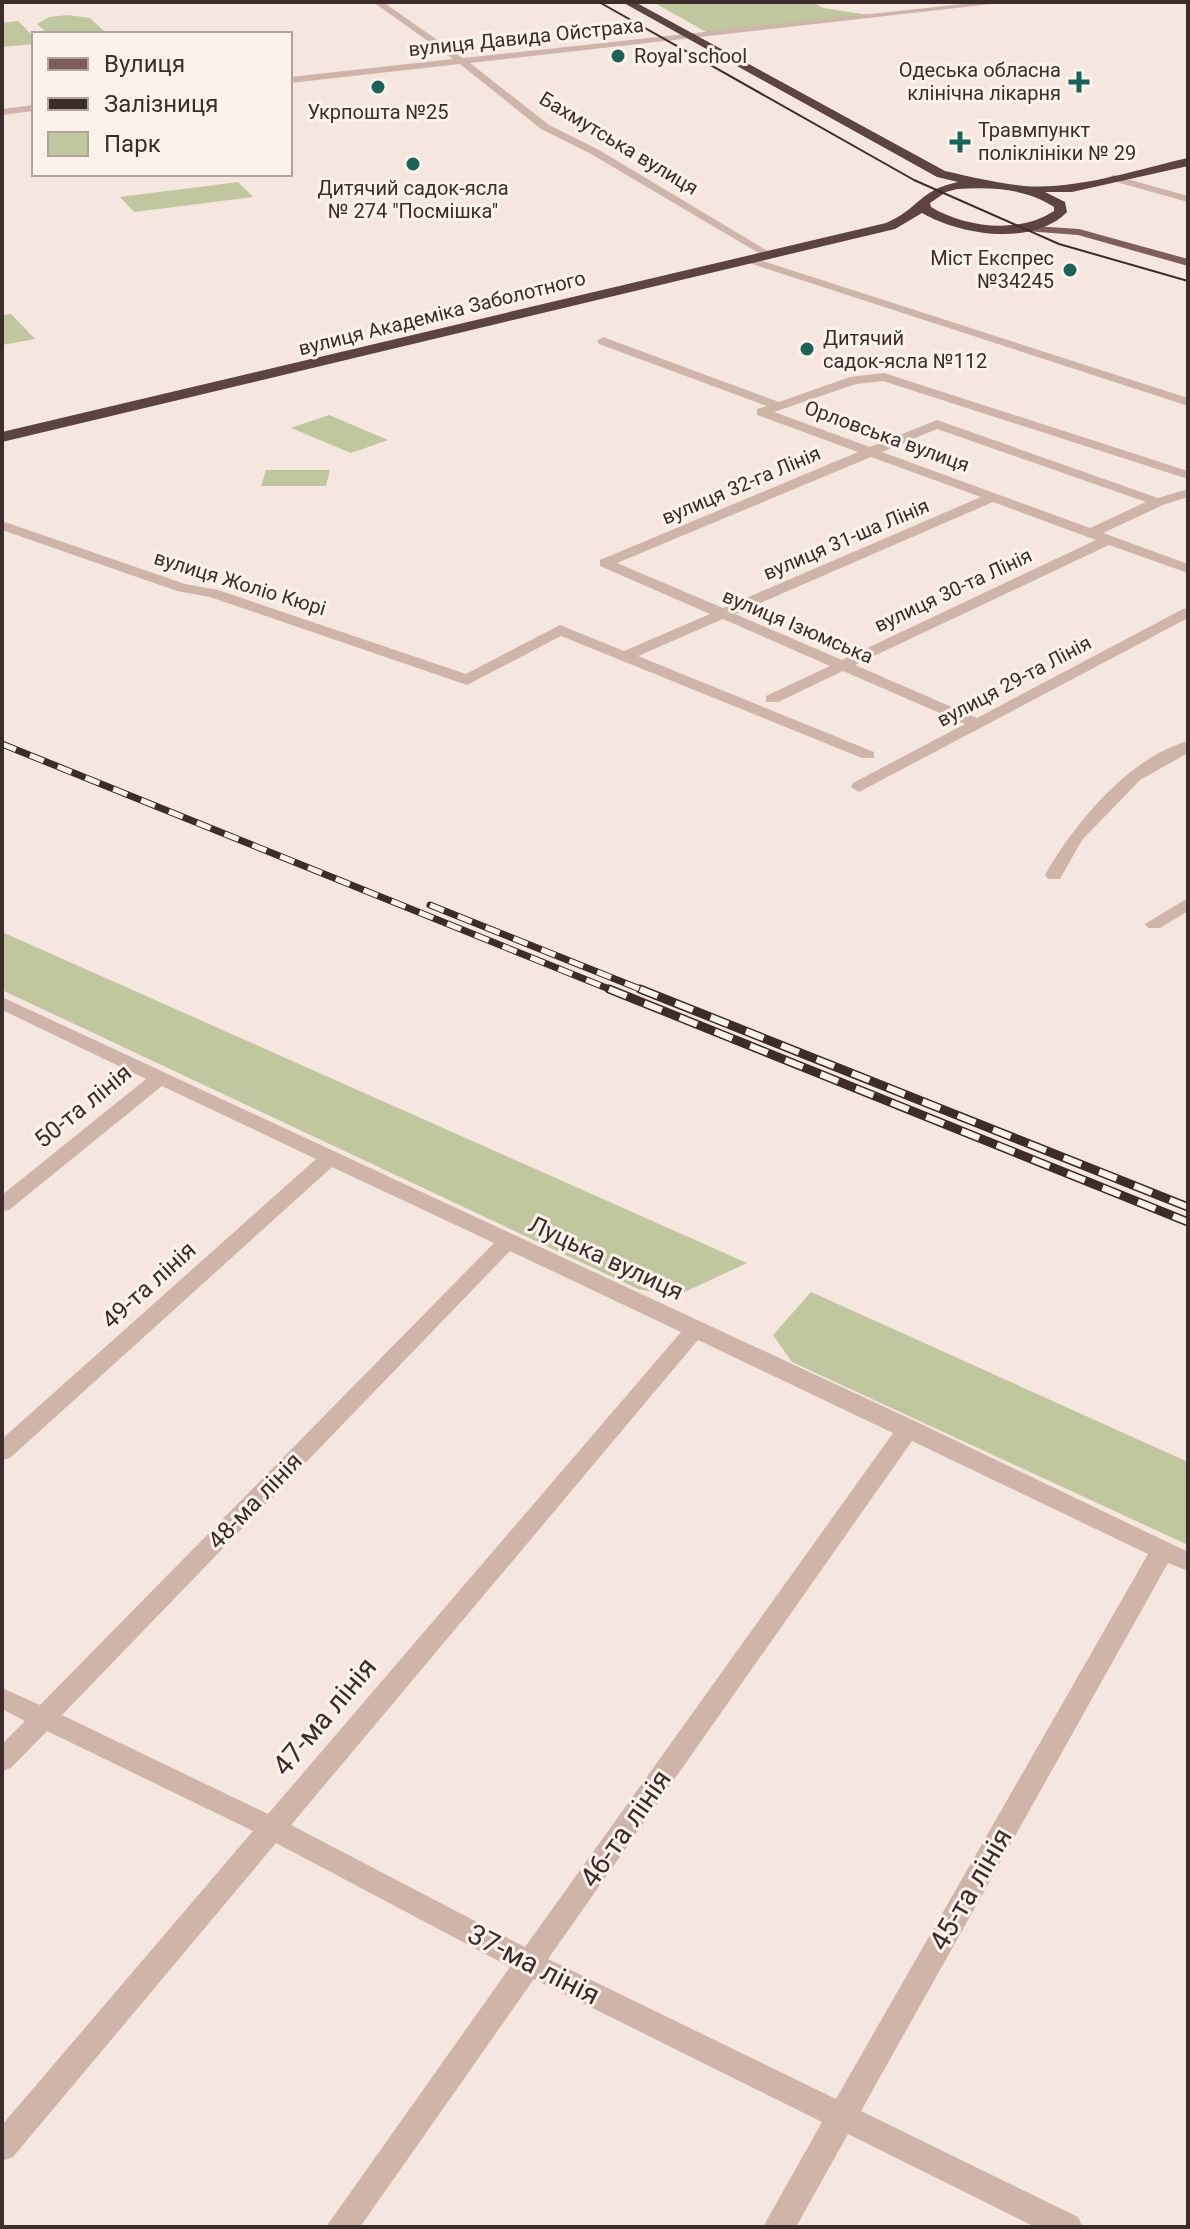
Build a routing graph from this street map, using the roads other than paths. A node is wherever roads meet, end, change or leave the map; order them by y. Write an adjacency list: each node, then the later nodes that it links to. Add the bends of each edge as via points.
1 (377, 2): 5 (street, Бахмутська вулиця)
2 (627, 2): 4 (highway)
3 (1005, 2): 4 (street, вулиця Давида Ойстраха)
4 (688, 37): 5 (street, вулиця Давида Ойстраха); 10 (highway)
5 (461, 62): 6 (street, вулиця Давида Ойстраха); 22 (street, Бахмутська вулиця, via 545,127)
6 (292, 80)
7 (32, 108): 8 (street)
8 (2, 112)
9 (1188, 162): 11 (highway)
10 (941, 174): 12 (highway); 15 (highway, via 938,187)
11 (1113, 178): 14 (highway); 16 (street)
12 (998, 185): 13 (highway); 15 (highway, via 960,187)
13 (1019, 188): 14 (highway); 17 (highway, via 1052,198)
14 (1072, 188): 17 (highway)
15 (926, 199): 18 (highway, вулиця Академіка Заболотного); 19 (highway, via 925,209 934,216)
16 (1188, 199)
17 (1060, 209): 20 (highway, вулиця Академіка Заболотного, via 1044,223); 21 (main road)
18 (890, 226): 19 (highway, вулиця Академіка Заболотного); 22 (highway, вулиця Академіка Заболотного)
19 (970, 227): 20 (highway, вулиця Академіка Заболотного)
20 (1018, 228): 21 (main road)
21 (1079, 232): 24 (main road)
22 (767, 255): 23 (highway, вулиця Академіка Заболотного)
23 (749, 260): 26 (street); 28 (highway, вулиця Академіка Заболотного)
24 (1188, 263)
25 (603, 341): 27 (street, Орловська вулиця)
26 (1188, 402)
27 (778, 406): 29 (street, Орловська вулиця, via 762,412); 30 (street, via 854,380 884,377)
28 (2, 437)
29 (871, 453): 32 (street, Орловська вулиця); 33 (street, вулиця 32-га Лінія, via 937,424); 37 (street, вулиця 32-га Лінія)
30 (1188, 475)
31 (1188, 493): 33 (street)
32 (995, 496): 35 (street, Орловська вулиця); 40 (street, вулиця 31-ша Лінія)
33 (1158, 502): 35 (street)
34 (2, 525): 41 (street, вулиця Жоліо Кюрі, via 467,680 560,630)
35 (1091, 533): 36 (street, Орловська вулиця)
36 (1108, 540): 38 (street, Орловська вулиця); 42 (street, вулиця 30-та Лінія)
37 (605, 563): 40 (street, вулиця Ізюмська)
38 (1188, 569)
39 (1188, 612): 44 (street, вулиця 29-та Лінія)
40 (721, 615): 41 (street, вулиця 31-ша Лінія); 42 (street, вулиця Ізюмська)
41 (625, 656): 46 (street)
42 (840, 665): 43 (street, вулиця 30-та Лінія); 44 (street, вулиця Ізюмська)
43 (772, 699)
44 (976, 723): 47 (street, вулиця 29-та Лінія)
45 (1188, 746): 48 (street, via 1134,776 1075,838)
46 (868, 755)
47 (859, 787)
48 (1054, 875)
49 (1188, 903): 50 (street)
50 (1154, 924)
51 (6, 1010): 52 (street, Луцька вулиця)
52 (159, 1078): 53 (street, Луцька вулиця); 54 (street, 50-та лінія)
53 (331, 1157): 55 (street, Луцька вулиця); 58 (street, 49-та лінія)
54 (2, 1205)
55 (508, 1241): 56 (street, Луцька вулиця); 62 (street, 48-ма лінія)
56 (696, 1328): 57 (street, Луцька вулиця); 64 (street, 47-ма лінія)
57 (909, 1428): 59 (street, Луцька вулиця); 65 (street, 46-та лінія)
58 (2, 1452)
59 (1162, 1551): 60 (street, Луцька вулиця); 66 (street, 45-та лінія)
60 (1188, 1562)
61 (2, 1698): 62 (street, 37-ма лінія)
62 (44, 1717): 63 (street, 48-ма лінія); 64 (street, 37-ма лінія)
63 (2, 1761)
64 (272, 1828): 65 (street, 37-ма лінія); 67 (street, 47-ма лінія)
65 (529, 1963): 66 (street, 37-ма лінія); 68 (street, 46-та лінія)
66 (841, 2116): 69 (street, 45-та лінія); 70 (street, 37-ма лінія)
67 (2, 2147)
68 (342, 2227)
69 (779, 2227)
70 (1067, 2227)

